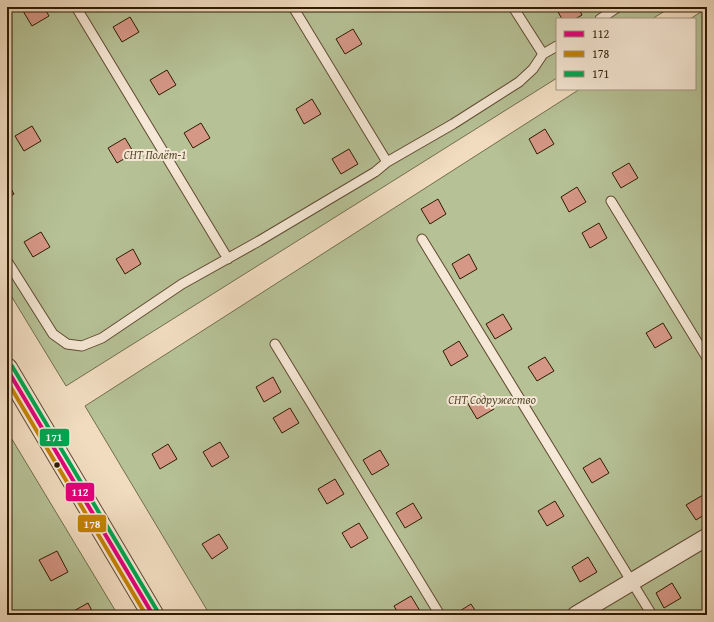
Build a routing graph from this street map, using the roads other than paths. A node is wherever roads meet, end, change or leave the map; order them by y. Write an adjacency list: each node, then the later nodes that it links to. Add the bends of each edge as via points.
1 (76, 7): 11 (lane)
2 (293, 7): 8 (lane)
3 (514, 7): 7 (lane)
4 (618, 7): 5 (lane)
5 (602, 18)
6 (556, 47): 7 (lane)
7 (543, 54): 8 (lane, via 533,69 519,82)
8 (387, 162): 11 (lane, via 376,172)
9 (611, 201): 14 (lane)
10 (422, 239): 17 (lane)
11 (228, 259): 12 (lane, via 182,284 102,338 82,346 67,344 52,334)
12 (7, 261)
13 (275, 344): 19 (lane)
14 (707, 358)
15 (7, 369): 18 (street)
16 (707, 536): 17 (street)
17 (632, 582): 20 (street); 21 (lane)
18 (153, 615)
19 (440, 615)
20 (576, 615)
21 (652, 615)

